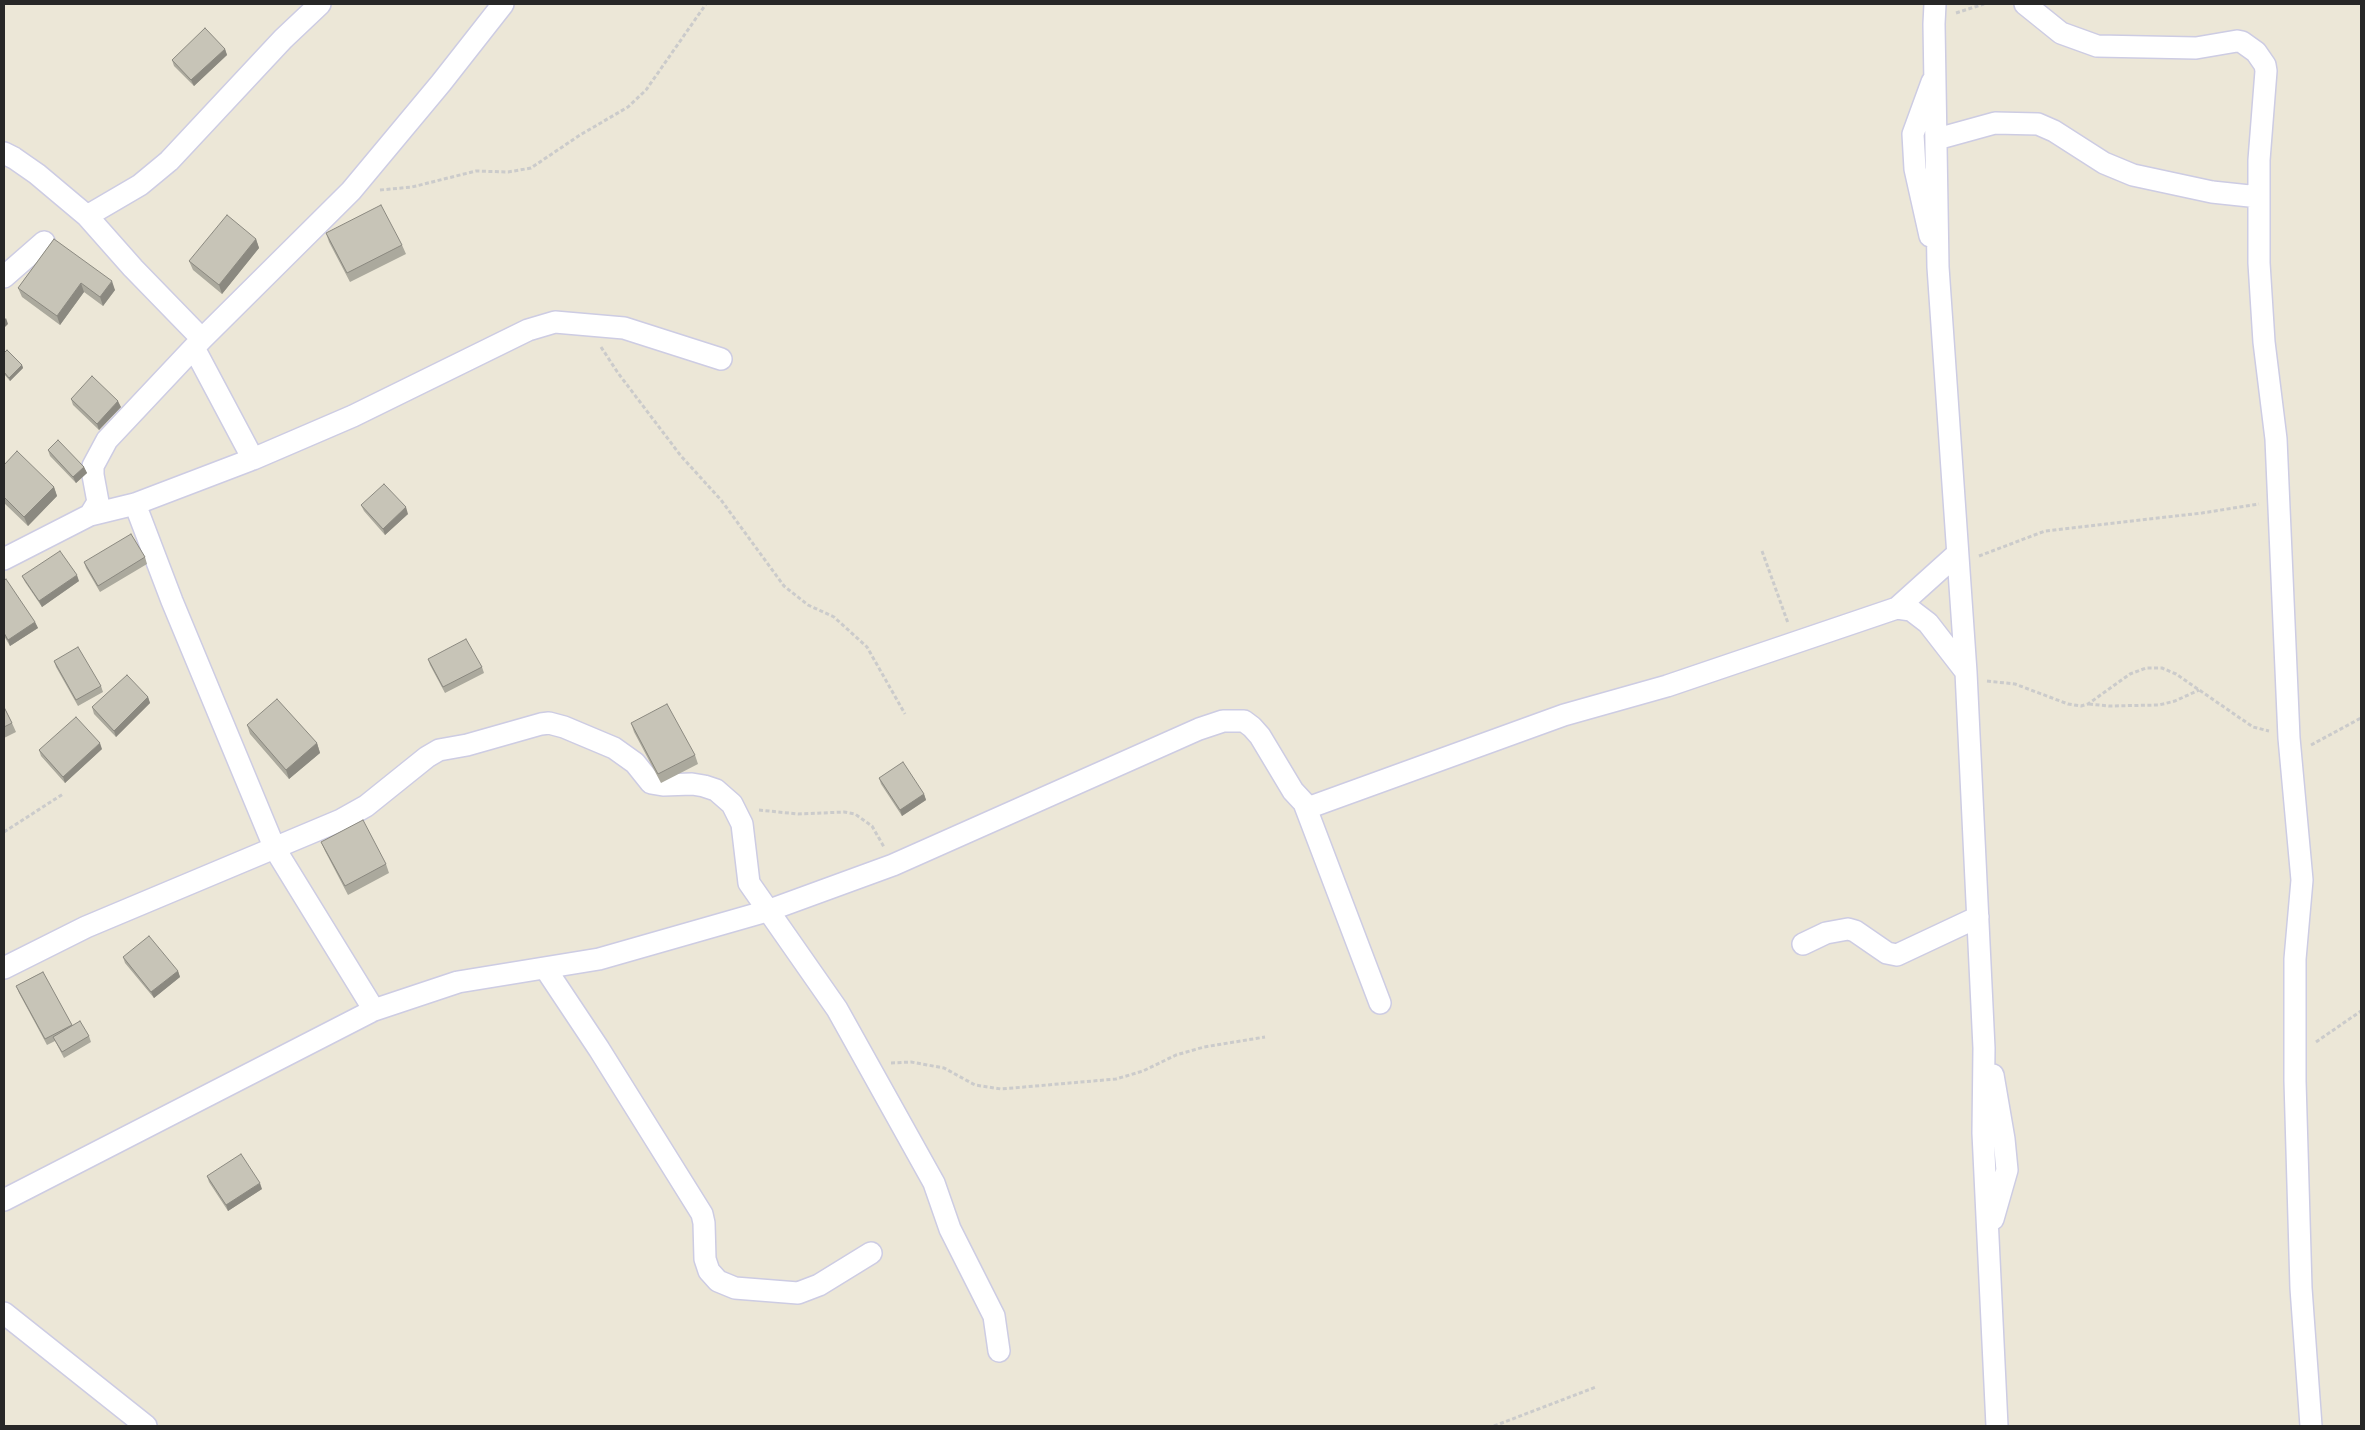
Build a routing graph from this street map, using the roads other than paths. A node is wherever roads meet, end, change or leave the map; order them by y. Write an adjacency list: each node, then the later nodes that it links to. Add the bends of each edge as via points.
1 (320, 4): 9 (street, via 169,161 140,185)
2 (503, 4): 13 (street, via 352,191)
3 (2025, 4): 8 (street, via 2061,33 2097,46 2196,48 2236,41 2251,48 2262,60 2266,71)
4 (1934, 14): 5 (street)
5 (1935, 75): 6 (street); 11 (street, via 1916,122 1913,146 1925,220)
6 (1937, 139): 8 (street, via 1995,123 2038,124 2104,163 2132,175 2212,192); 11 (street)
7 (4, 153): 9 (street, via 37,174)
8 (2259, 197): 37 (street, via 2259,263 2264,342 2276,439 2290,747 2302,880 2295,959 2295,1056 2301,1288)
9 (87, 216): 13 (street)
10 (44, 242): 12 (street)
11 (1938, 268): 19 (street)
12 (4, 277)
13 (198, 343): 15 (street); 17 (street, via 107,440 93,466 98,502)
14 (721, 359): 15 (street, via 624,328 555,322 528,330 353,416)
15 (253, 459): 16 (street)
16 (135, 504): 17 (street); 23 (street)
17 (90, 515): 18 (street)
18 (4, 559)
19 (1958, 560): 20 (street); 21 (street)
20 (1897, 608): 21 (street, via 1911,610 1924,620); 22 (street, via 1667,686 1564,716 1312,806)
21 (1966, 672): 25 (street)
22 (1304, 803): 24 (street, via 1293,792 1252,727 1244,721 1223,721 893,865); 29 (street)
23 (275, 849): 24 (street, via 366,806 439,750 549,723 564,726 614,748 654,784 692,784 716,790 732,804 742,824 749,883); 27 (street, via 86,927); 30 (street)
24 (767, 911): 28 (street, via 599,959); 34 (street, via 837,1008 934,1183 950,1229 994,1316)
25 (1978, 917): 26 (street, via 1896,955 1887,954 1848,929 1836,930); 36 (street, via 1984,1048 1983,1133)
26 (1803, 944)
27 (4, 968)
28 (545, 968): 30 (street, via 458,982); 32 (street, via 702,1214 705,1259 709,1271 718,1281 735,1288 798,1293 819,1285)
29 (1380, 1003)
30 (374, 1010): 31 (street)
31 (4, 1200)
32 (871, 1253)
33 (4, 1314): 35 (street)
34 (999, 1351)
35 (146, 1426)
36 (1997, 1426)
37 (2311, 1426)

